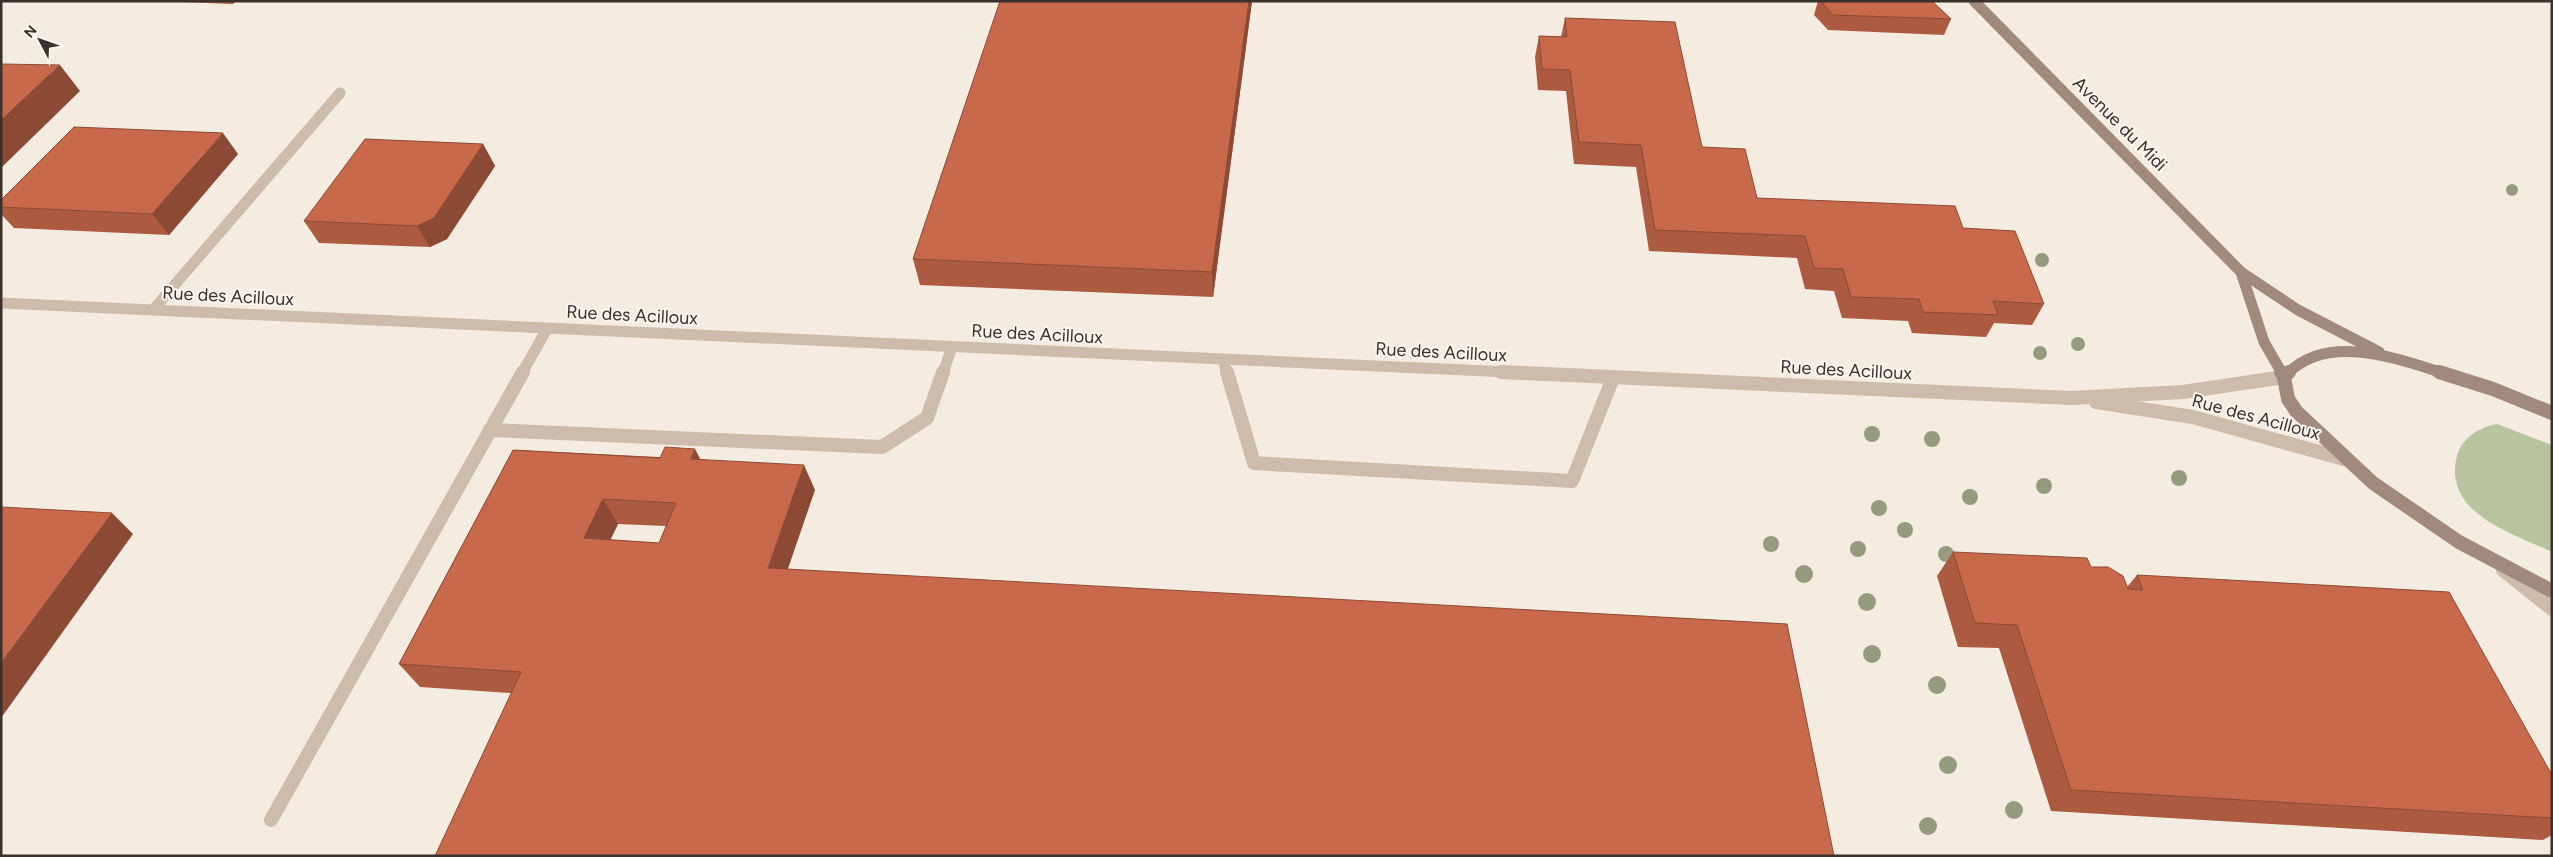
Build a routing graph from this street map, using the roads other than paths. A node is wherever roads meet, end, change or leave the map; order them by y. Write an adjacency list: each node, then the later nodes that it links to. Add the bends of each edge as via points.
1 (1974, 1): 3 (main road, Avenue du Midi)
2 (340, 93): 5 (street)
3 (2241, 272): 8 (main road, Avenue du Midi, via 2298,310); 10 (main road, Avenue du Midi, via 2264,342)
4 (1, 303): 5 (street, Rue des Acilloux)
5 (153, 310): 6 (street, Rue des Acilloux)
6 (547, 329): 7 (street, Rue des Acilloux); 14 (street)
7 (952, 347): 9 (street, Rue des Acilloux); 14 (street, via 927,418 882,447)
8 (2385, 355): 10 (main road, via 2330,352 2300,361); 13 (main road, via 2493,389)
9 (1224, 360): 11 (street, Rue des Acilloux); 11 (street, via 1254,463 1572,481)
10 (2284, 376): 12 (street, Rue des Acilloux, via 2183,392); 15 (main road, Avenue du Midi, via 2286,393 2297,413)
11 (1613, 378): 12 (street, Rue des Acilloux)
12 (2071, 398): 15 (street, Rue des Acilloux, via 2192,417)
13 (2552, 413)
14 (490, 430): 19 (street)
15 (2344, 459): 16 (main road, Avenue du Midi, via 2394,500)
16 (2498, 565): 17 (main road, Avenue du Midi); 18 (street)
17 (2552, 591)
18 (2552, 609)
19 (271, 820)

